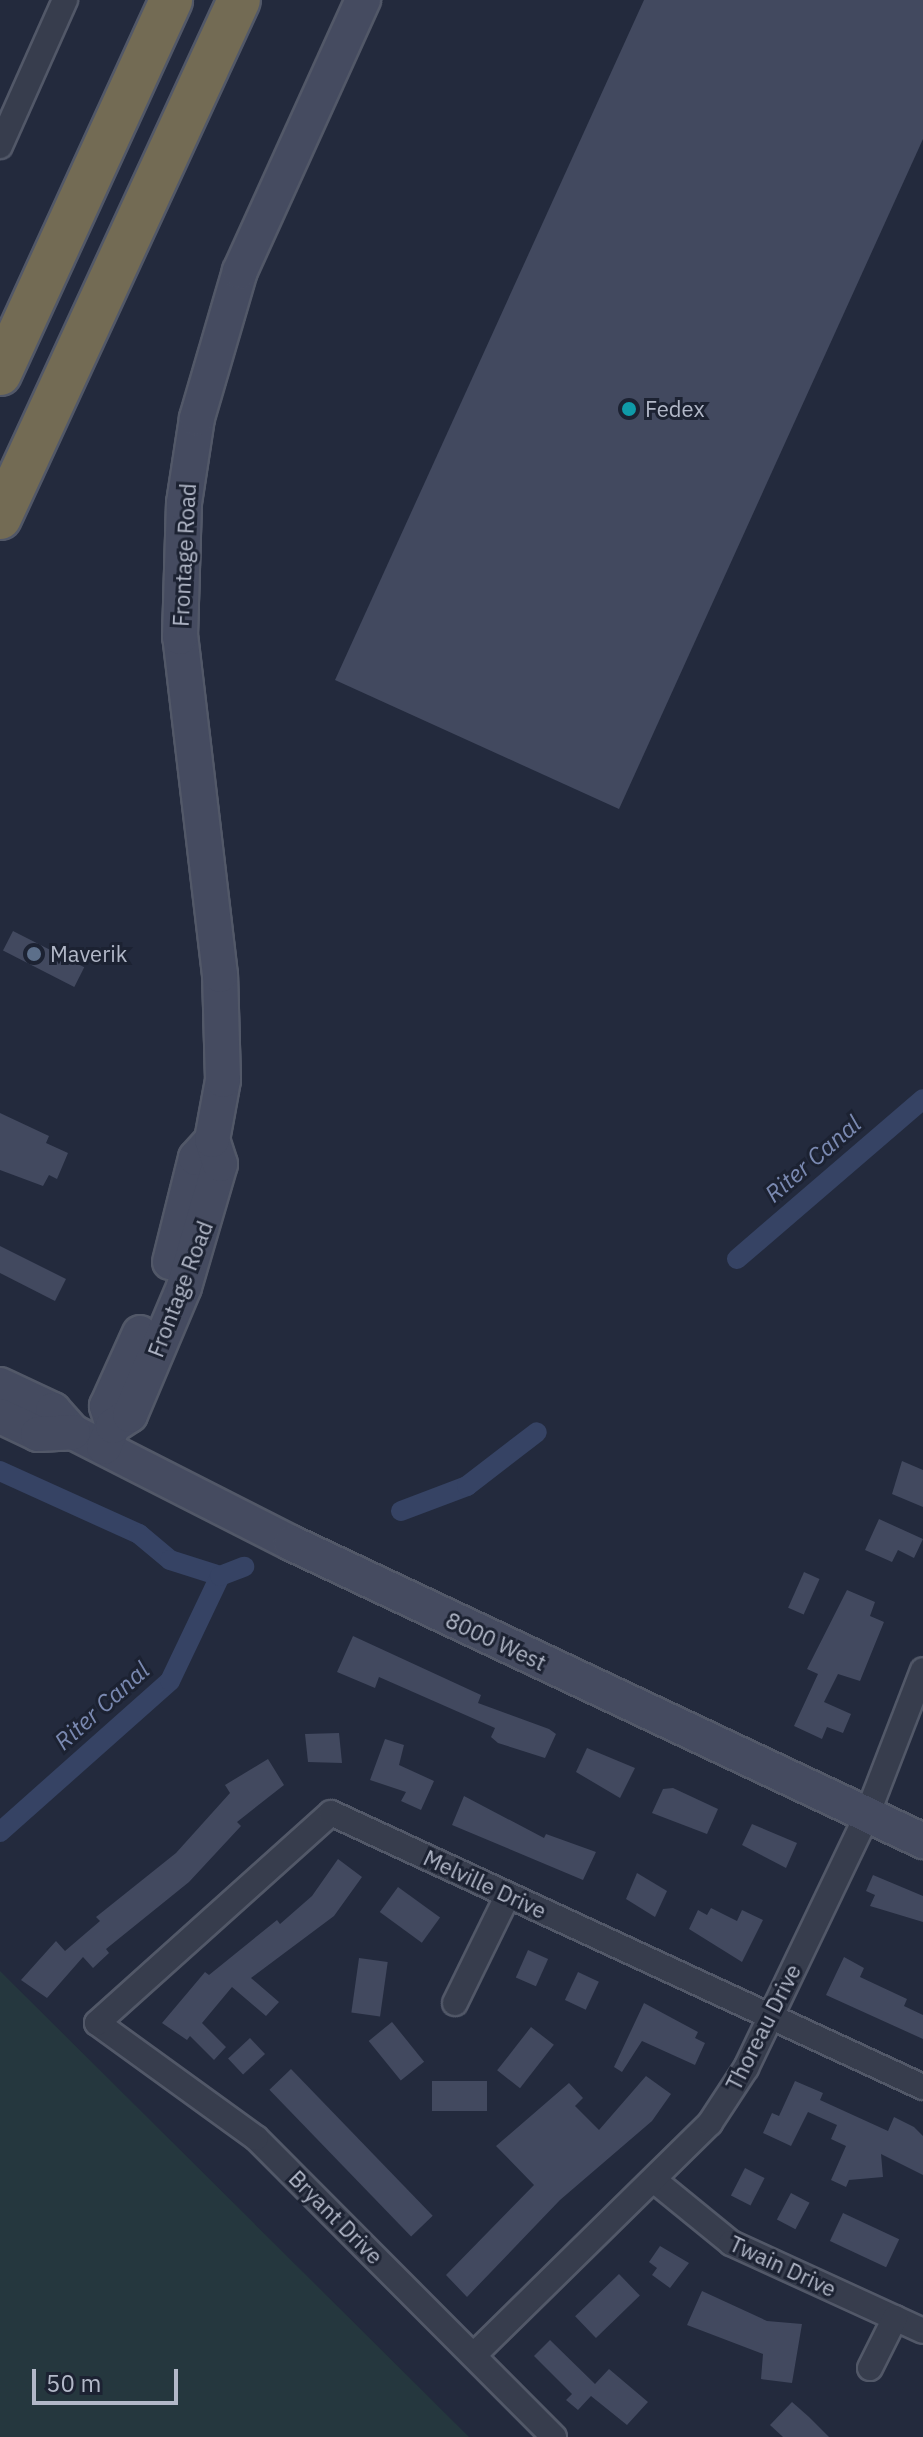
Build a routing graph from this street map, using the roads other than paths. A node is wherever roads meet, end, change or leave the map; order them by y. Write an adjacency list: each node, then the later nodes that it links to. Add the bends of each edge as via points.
1 (65, 0): 5 (street)
2 (171, 0): 6 (highway)
3 (239, 0): 7 (highway)
4 (363, 0): 11 (street, Frontage Road, via 240,271 205,382 187,478 180,637 224,1039 212,1140 220,1164 188,1274 130,1415)
5 (0, 146)
6 (0, 374)
7 (0, 518)
8 (0, 1385): 10 (street, 8000 West, via 53,1410)
9 (0, 1416): 10 (street, 8000 West, via 38,1434)
10 (73, 1432): 11 (street, 8000 West)
11 (108, 1437): 13 (street, 8000 West, via 291,1543)
12 (923, 1670): 13 (street, Thoreau Drive)
13 (867, 1815): 14 (street, 8000 West); 17 (street, Thoreau Drive)
14 (923, 1841)
15 (508, 1895): 16 (street); 17 (street, Melville Drive); 18 (street, Melville Drive, via 331,1813)
16 (455, 2003)
17 (770, 2016): 19 (street, Melville Drive); 20 (street, Thoreau Drive, via 710,2123)
18 (97, 2023): 23 (street, Bryant Drive, via 256,2138)
19 (923, 2087)
20 (655, 2181): 21 (street, Twain Drive, via 716,2234); 23 (street, Thoreau Drive)
21 (895, 2318): 22 (street, Twain Drive); 24 (street)
22 (923, 2331)
23 (474, 2355): 25 (street, Bryant Drive)
24 (870, 2368)
25 (554, 2437)

